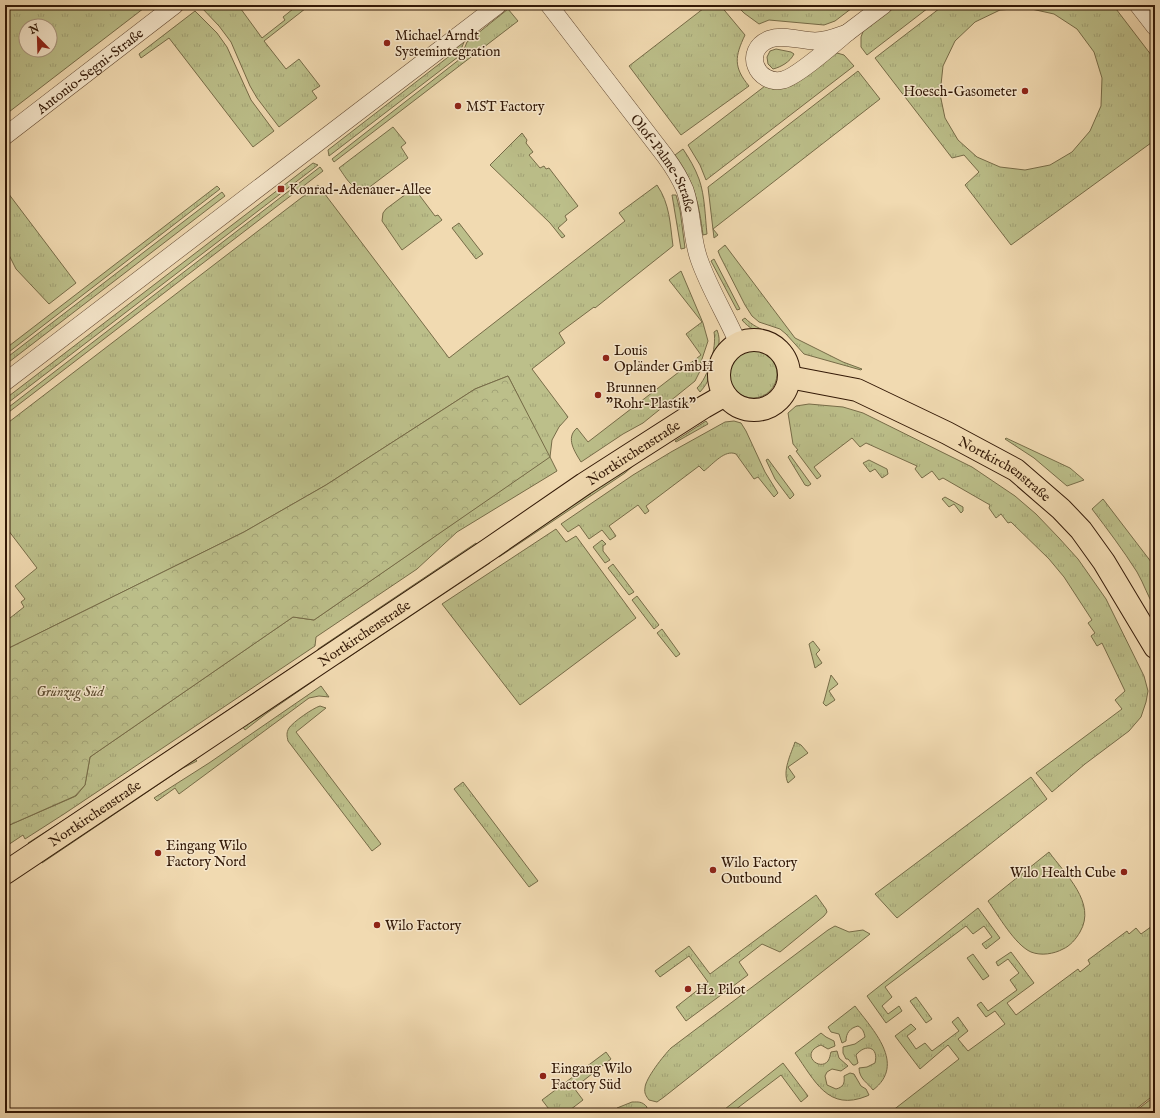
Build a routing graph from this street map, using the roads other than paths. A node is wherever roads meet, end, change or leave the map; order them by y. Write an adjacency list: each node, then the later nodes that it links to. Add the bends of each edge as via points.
1 (175, 5): 8 (street, Antonio-Segni-Straße)
2 (498, 5): 11 (street)
3 (549, 5): 9 (street, Olof-Palme-Straße, via 678,176 687,198 699,260)
4 (884, 5): 7 (street)
5 (1138, 5): 6 (street)
6 (1155, 27)
7 (847, 33): 7 (street, via 823,41 781,37 770,39 758,48 754,60 759,71 766,77 783,80 796,74)
8 (5, 136)
9 (738, 343): 10 (main road, via 759,339 778,348 788,366); 12 (main road, via 726,353 719,366 718,376)
10 (789, 377): 12 (main road, via 782,397 763,409 742,408); 13 (main road, Nortkirchenstraße, via 857,390 947,433 1016,470 1081,530 1104,562)
11 (5, 382)
12 (724, 395): 14 (main road, Nortkirchenstraße, via 584,484)
13 (1155, 648)
14 (5, 872)

